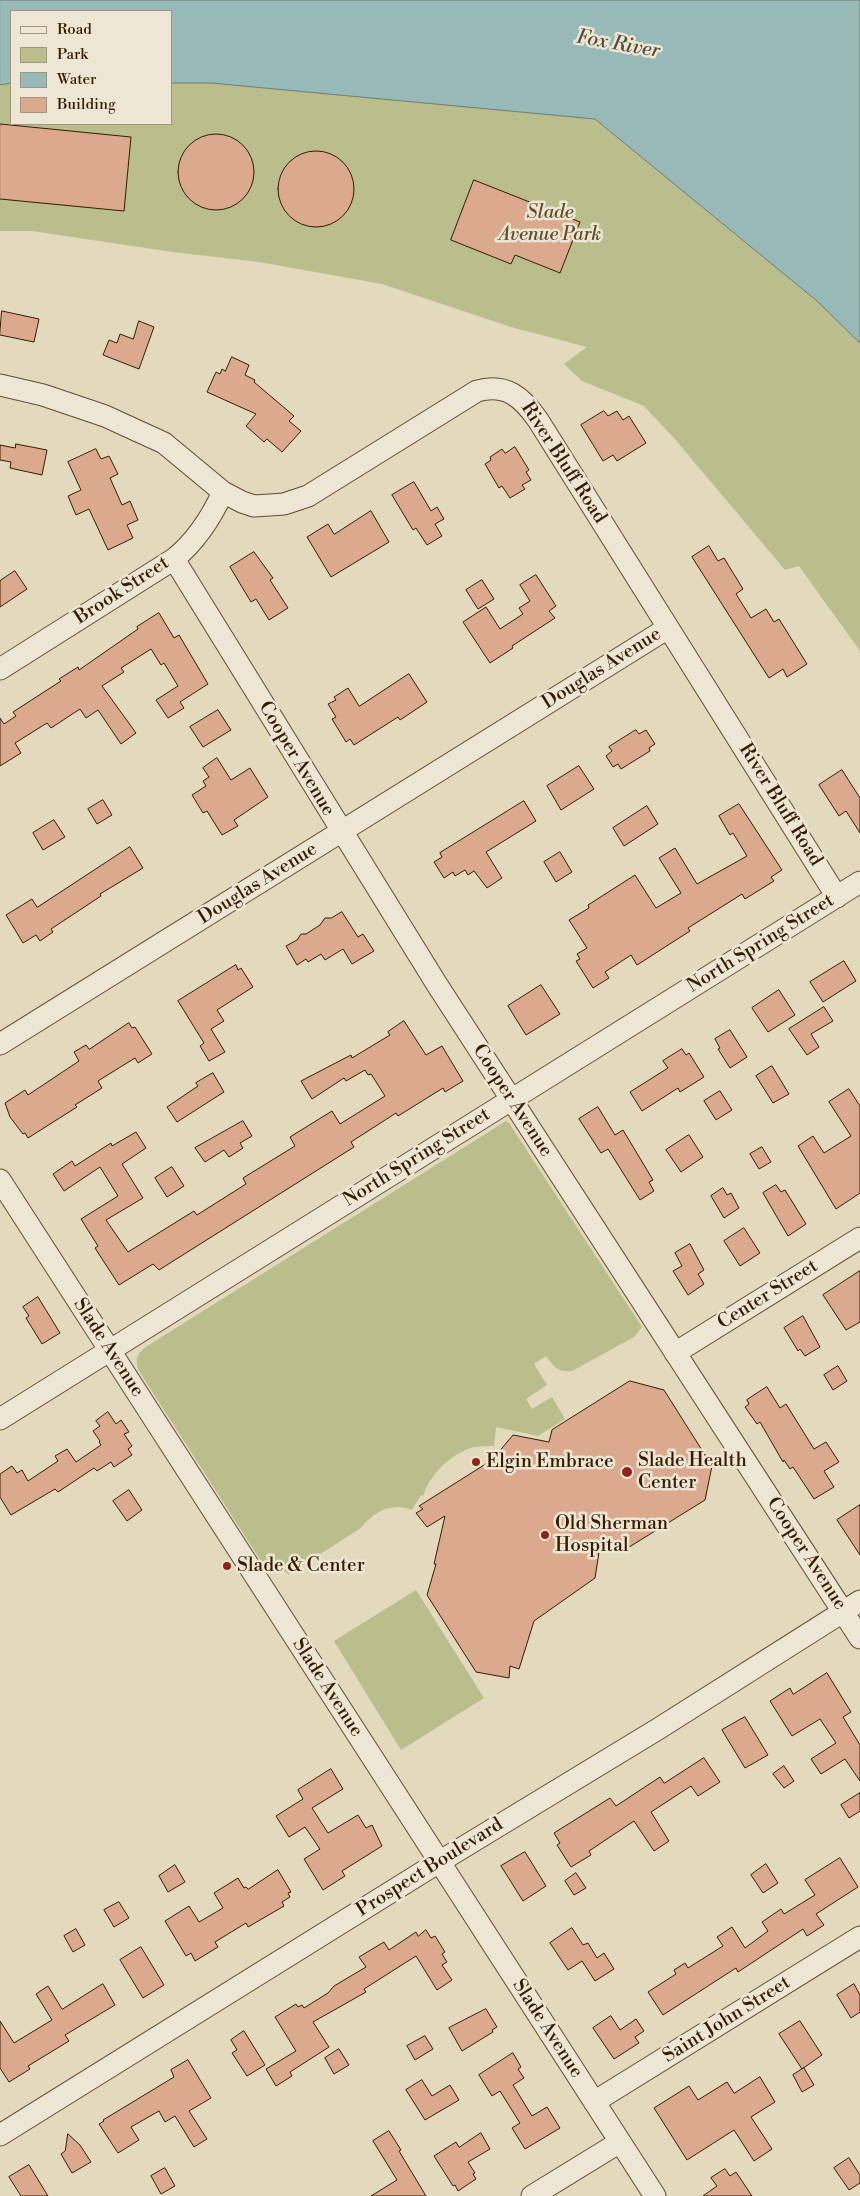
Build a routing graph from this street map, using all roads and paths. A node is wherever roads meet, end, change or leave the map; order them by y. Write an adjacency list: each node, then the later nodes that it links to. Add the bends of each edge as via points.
1 (0, 385): 2 (street, River Bluff Road, via 43,395 105,416 164,444)
2 (224, 492): 3 (street, Brook Street, via 193,539); 4 (street, River Bluff Road, via 254,506 297,500 468,395 483,389 508,392 523,399 538,420)
3 (174, 559): 5 (street, Brook Street); 6 (street, Cooper Avenue)
4 (668, 628): 6 (street, Douglas Avenue); 8 (street, River Bluff Road)
5 (0, 669)
6 (341, 832): 9 (street, Douglas Avenue); 10 (street, Cooper Avenue)
7 (860, 882): 8 (street, North Spring Street)
8 (837, 897): 10 (street, North Spring Street)
9 (0, 1044)
10 (511, 1100): 13 (street, North Spring Street); 14 (street, Cooper Avenue)
11 (0, 1180): 13 (street, Slade Avenue)
12 (860, 1238): 14 (street, Center Street)
13 (110, 1350): 15 (street, North Spring Street); 18 (street, Slade Avenue)
14 (676, 1353): 16 (street, Cooper Avenue)
15 (0, 1419)
16 (851, 1606): 17 (street, Cooper Avenue); 18 (street, Prospect Boulevard, via 658,1729)
17 (860, 1638)
18 (439, 1862): 20 (street, Slade Avenue); 21 (street, Prospect Boulevard)
19 (860, 1937): 20 (street, Saint John Street)
20 (594, 2102): 22 (street, Slade Avenue)
21 (0, 2135)
22 (620, 2142): 23 (street); 24 (street, Slade Avenue)
23 (532, 2196)
24 (655, 2196)

